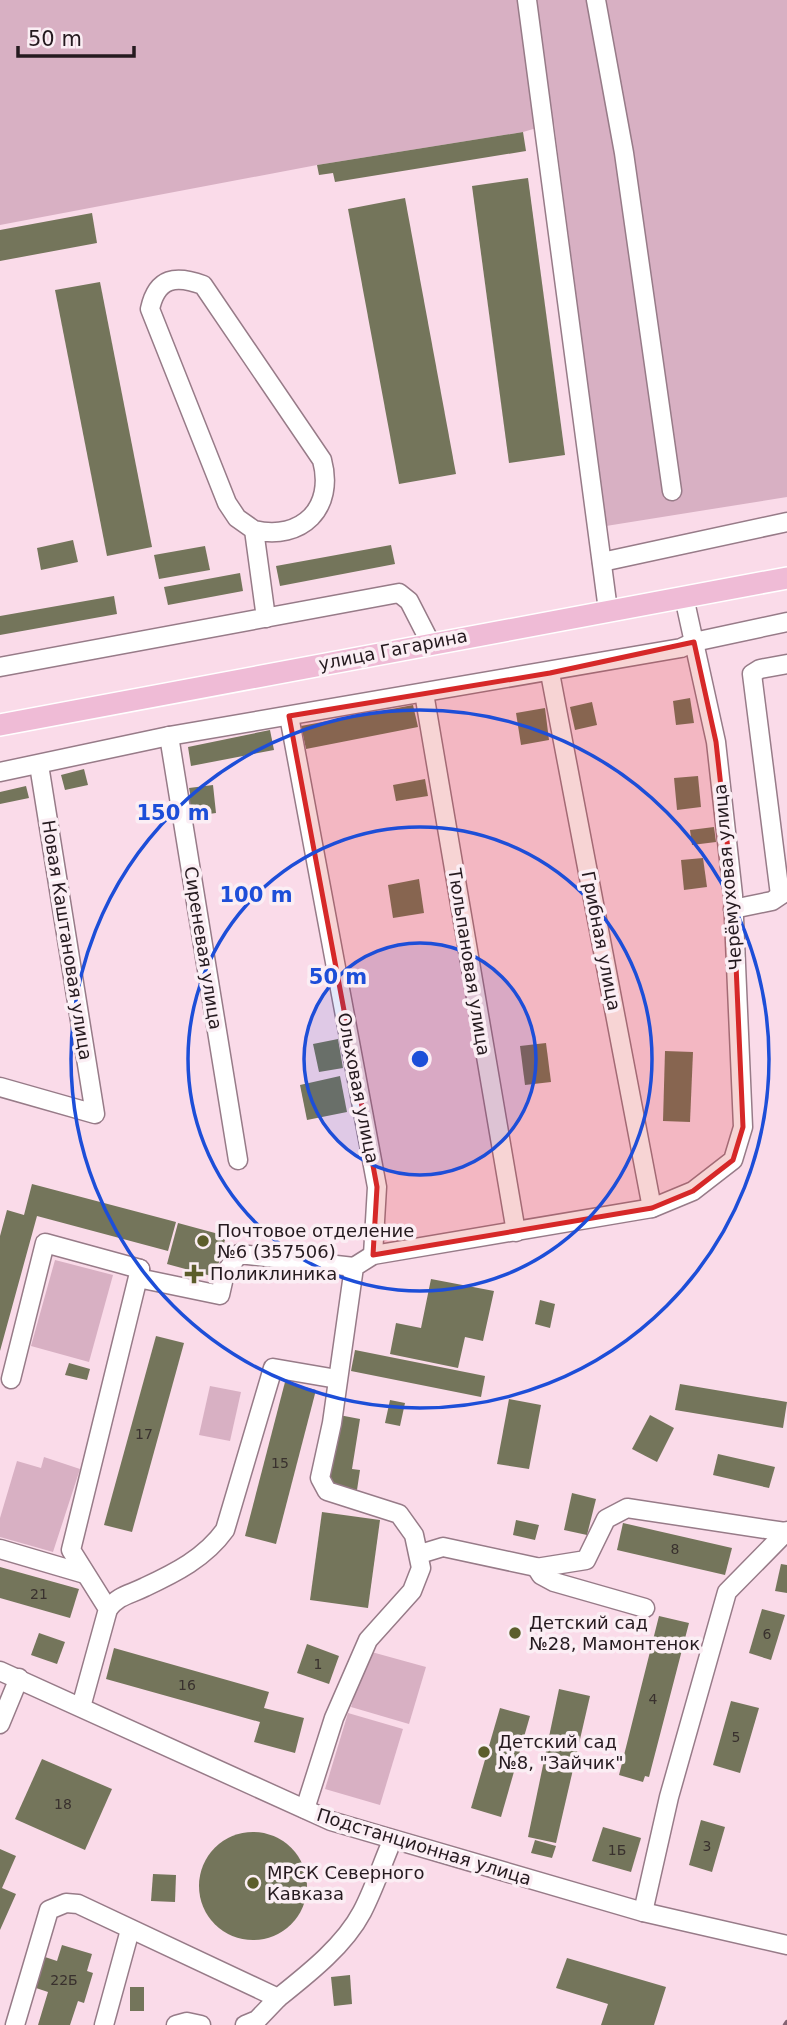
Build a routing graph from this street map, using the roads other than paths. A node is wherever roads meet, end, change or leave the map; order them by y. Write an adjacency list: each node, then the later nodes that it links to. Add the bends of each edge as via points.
1 (527, 0): 6 (street)
2 (596, 0): 3 (street, via 624,153)
3 (673, 491)
4 (787, 522): 6 (street)
5 (254, 530): 5 (street, via 237,518 227,503 150,309 153,295 164,282 182,277 203,285 322,460 327,477 320,508 295,530 273,534); 10 (street)
6 (602, 562): 9 (street)
7 (787, 578): 8 (main road, улица Гагарина)
8 (684, 597): 9 (main road, улица Гагарина); 13 (street, Черёмуховая улица)
9 (608, 610): 12 (main road, улица Гагарина)
10 (266, 618): 12 (street, via 399,593 409,601); 15 (street)
11 (787, 622): 13 (street)
12 (430, 642): 19 (main road, улица Гагарина)
13 (694, 642): 16 (street); 24 (street, Черёмуховая улица, via 716,742)
14 (787, 664): 23 (street, via 751,674)
15 (0, 667)
16 (550, 673): 17 (street); 27 (street, Грибная улица)
17 (424, 692): 18 (street); 28 (street, Тюльпановая улица)
18 (289, 716): 20 (street); 29 (street, Ольховая улица, via 377,1188)
19 (0, 725)
20 (169, 736): 21 (street); 26 (street, Сиреневая улица)
21 (40, 765): 22 (street); 25 (street, Новая Каштановая улица, via 95,1114)
22 (0, 772)
23 (784, 893): 24 (street, via 772,901)
24 (733, 909): 27 (street, Черёмуховая улица, via 743,1127 733,1160 693,1191)
25 (0, 1087)
26 (238, 1160)
27 (652, 1208): 28 (street)
28 (516, 1232): 29 (street)
29 (373, 1255): 30 (street)
30 (354, 1267): 31 (street, via 239,1254 225,1273 219,1295 138,1278); 33 (street)
31 (140, 1269): 32 (street, via 45,1243); 38 (street, via 71,1550)
32 (11, 1379)
33 (337, 1379): 36 (street, via 320,1478 327,1491 399,1514); 40 (street, via 273,1368 225,1530 211,1549 189,1564 118,1596)
34 (786, 1532): 37 (street, via 626,1508 606,1520 586,1560); 47 (street, via 727,1592 669,1797)
35 (0, 1549): 38 (street)
36 (420, 1554): 37 (street, via 443,1547); 45 (street, via 421,1568 412,1591 368,1640 334,1718)
37 (536, 1568): 39 (street, via 554,1582)
38 (85, 1574): 40 (street)
39 (645, 1608)
40 (108, 1609): 43 (street)
41 (0, 1671): 42 (street, Подстанционная улица)
42 (19, 1678): 43 (street, Подстанционная улица); 44 (street)
43 (81, 1707): 45 (street, Подстанционная улица)
44 (0, 1724)
45 (304, 1809): 46 (street, Подстанционная улица)
46 (392, 1841): 47 (street, Подстанционная улица); 50 (street, via 352,1926 309,1973)
47 (643, 1912): 49 (street, Подстанционная улица)
48 (130, 1930): 50 (street); 51 (street, via 78,1904 49,1910); 52 (street)
49 (787, 1945)
50 (278, 1998): 55 (street, via 257,2020)
51 (15, 2025)
52 (104, 2025)
53 (176, 2025): 54 (street)
54 (201, 2025)
55 (245, 2025)

